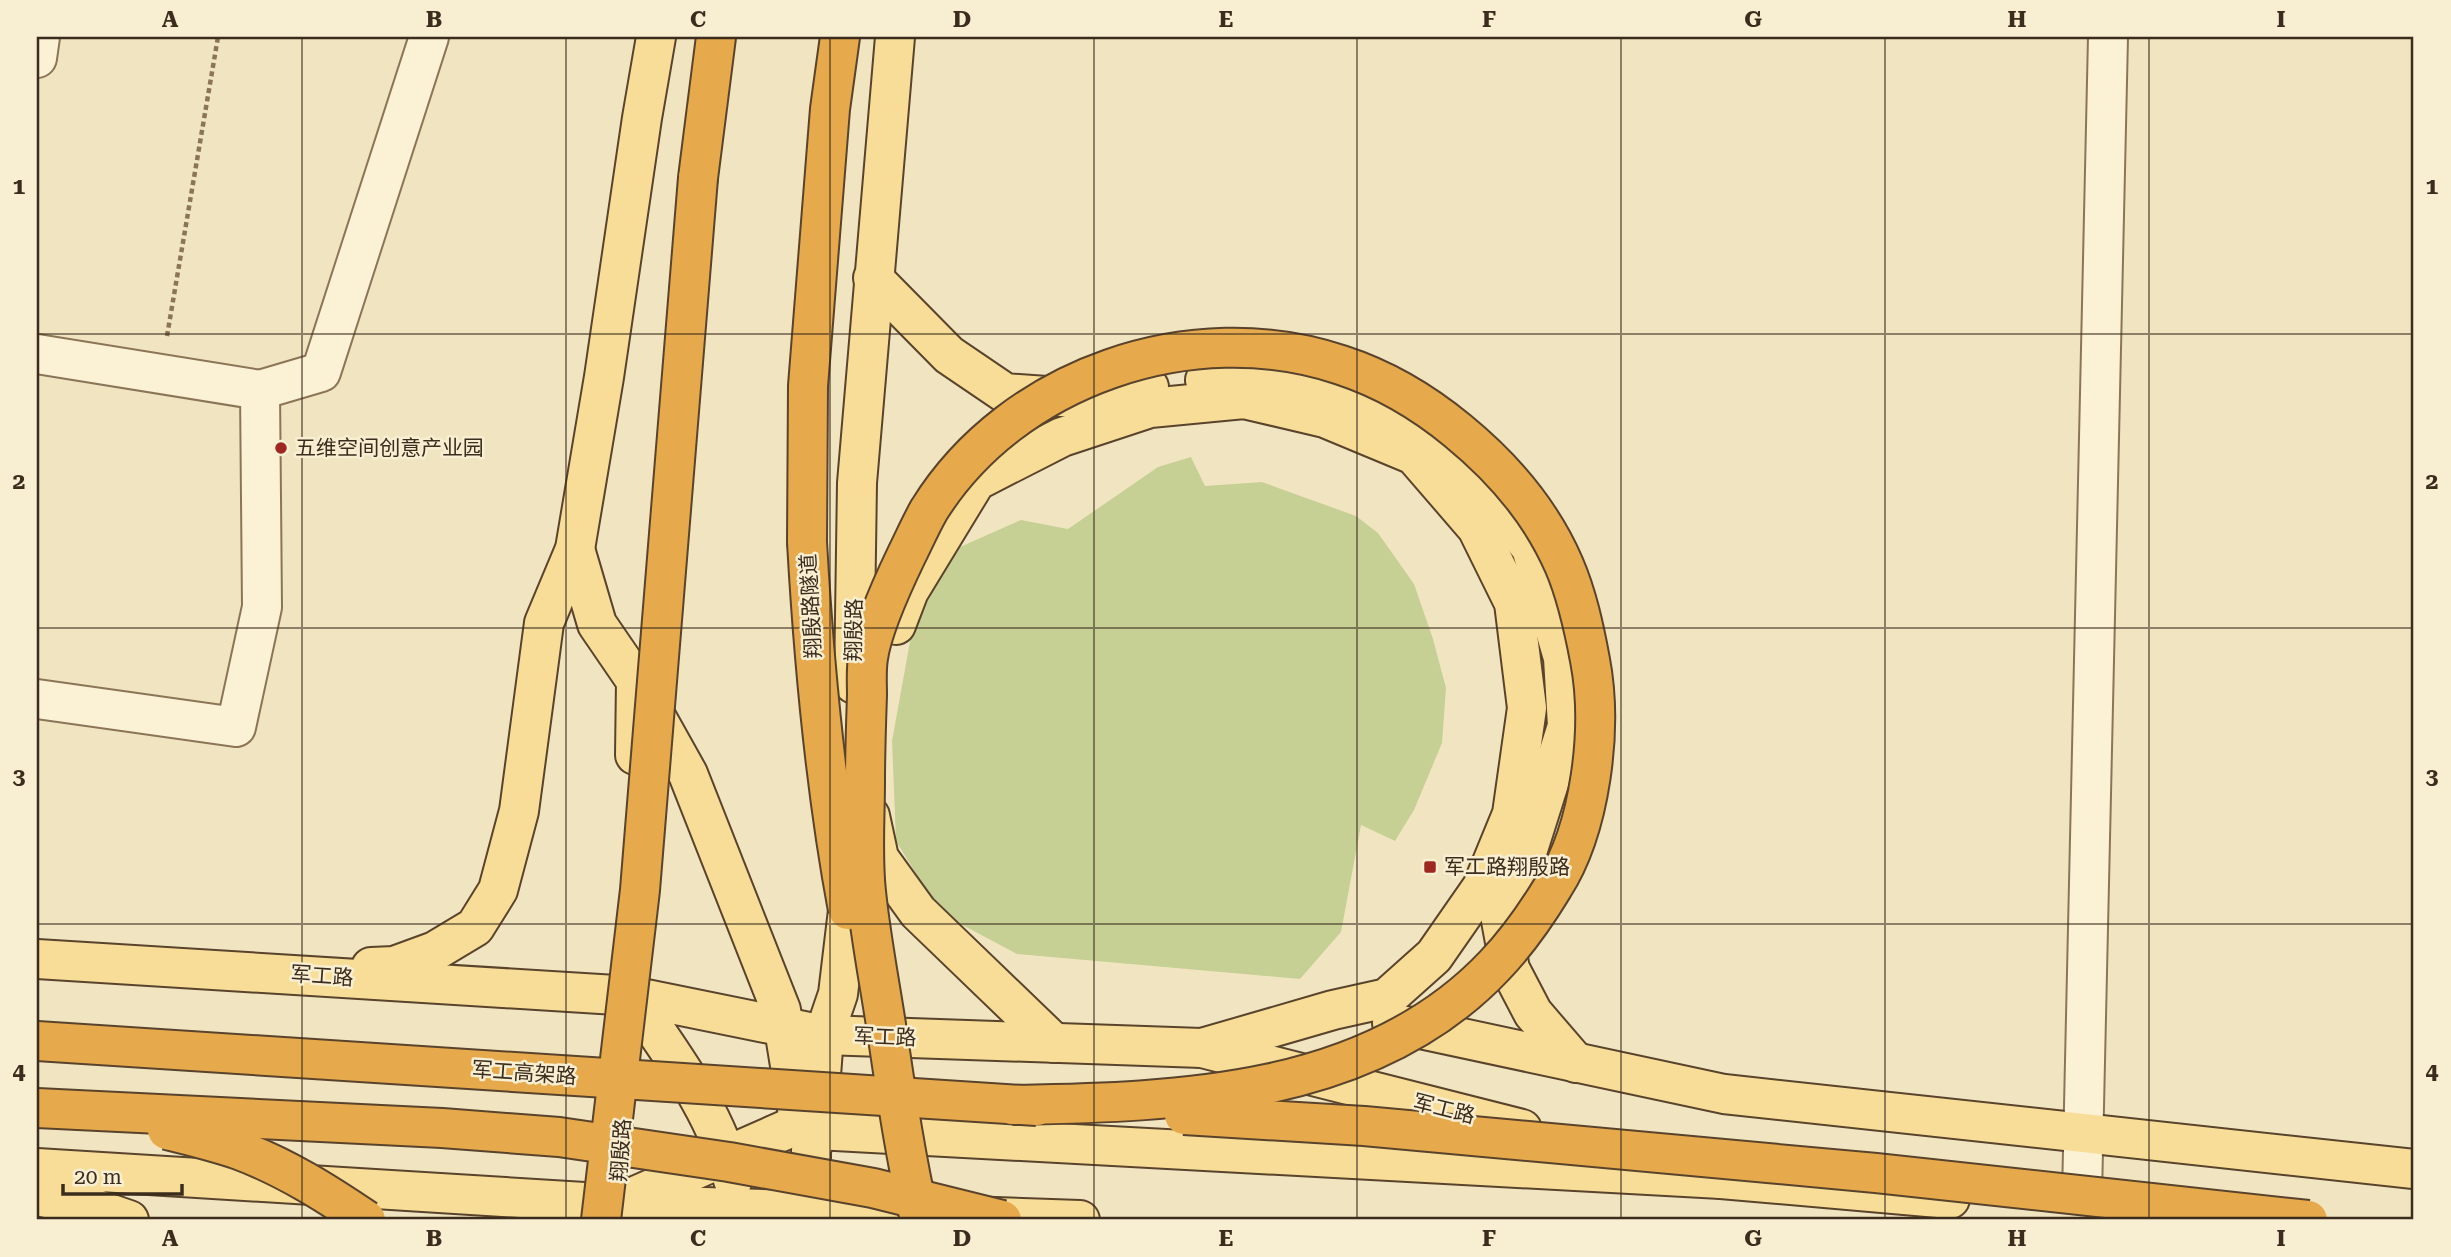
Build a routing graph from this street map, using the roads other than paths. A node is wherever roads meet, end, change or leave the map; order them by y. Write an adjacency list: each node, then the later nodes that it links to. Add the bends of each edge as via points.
1 (40, 37): 9 (lane)
2 (429, 37): 13 (lane, via 321,372)
3 (644, 37): 10 (lane)
4 (656, 37): 10 (main road)
5 (716, 37): 40 (highway, bridge, via 698,178)
6 (840, 37): 33 (highway, 翔殷路隧道, bridge, via 808,386 807,542 813,656 836,848)
7 (895, 37): 11 (main road, 翔殷路)
8 (2108, 37): 31 (lane)
9 (37, 58)
10 (642, 118): 14 (main road)
11 (873, 278): 17 (main road, 翔殷路, via 857,483); 27 (main road, via 949,355 1005,393 1090,399 1253,373 1346,392 1424,432 1479,482 1531,548 1563,658 1567,726 1525,859 1500,915 1510,969 1533,1013)
12 (37, 354): 13 (lane)
13 (260, 390): 16 (lane, via 262,607 236,727)
14 (575, 549): 15 (main road, via 597,624); 19 (main road, via 544,623 519,811 498,890 475,927 435,951 394,966)
15 (636, 681): 20 (main road, 翔殷路); 22 (main road, via 688,774 781,1010)
16 (37, 699)
17 (853, 736): 21 (main road, via 909,591 976,481 1050,443 1150,408 1244,399 1325,418 1414,455 1477,528 1514,603 1528,708 1512,814 1482,887 1434,957 1387,998); 23 (main road, 翔殷路, via 852,891 838,994); 25 (main road, via 879,858 918,912)
18 (37, 959): 19 (main road, 军工路)
19 (256, 972): 20 (main road, 军工路)
20 (632, 996): 22 (main road, 军工路); 32 (main road, via 702,1100); 40 (main road, 翔殷路)
21 (1333, 1010): 26 (main road); 27 (main road)
22 (783, 1027): 23 (main road, 军工路); 30 (main road)
23 (824, 1035): 25 (main road, 军工路); 30 (main road, 翔殷路)
24 (37, 1041): 28 (highway, 军工高架路, bridge)
25 (1054, 1043): 26 (main road, 军工路)
26 (1202, 1048): 36 (main road, 军工路)
27 (1576, 1063): 31 (main road, via 1724,1094)
28 (1012, 1105): 33 (highway, bridge, via 1189,1098 1270,1084 1350,1061 1401,1037 1451,1005 1492,969 1528,926 1560,875 1582,818 1594,755 1595,685 1564,565 1532,508 1489,456 1436,413 1388,384 1339,364 1295,354 1194,350 1142,359 1090,375 1009,424 962,466 928,511 895,580 868,655 865,750 866,887); 37 (highway, bridge, via 1364,1126)
29 (37, 1108): 43 (highway, bridge, via 151,1127 240,1150 306,1182); 45 (highway, bridge, via 559,1138 860,1186)
30 (808, 1127): 32 (main road, 军工路); 36 (main road, 军工路); 41 (main road)
31 (2084, 1133): 35 (main road); 37 (lane)
32 (727, 1154): 39 (main road); 40 (main road, 军工路)
33 (908, 1167): 44 (highway, bridge)
34 (37, 1168): 40 (main road, 军工路)
35 (2414, 1169)
36 (1721, 1179): 47 (main road, 军工路)
37 (2082, 1195): 48 (highway, bridge)
38 (37, 1196): 42 (main road)
39 (739, 1214): 40 (main road, 军工路); 41 (main road, 军工路)
40 (611, 1215)
41 (812, 1215): 46 (main road, 军工路)
42 (129, 1220)
43 (366, 1220)
44 (920, 1220)
45 (1002, 1220)
46 (1080, 1220)
47 (2193, 1220)
48 (2308, 1220)

